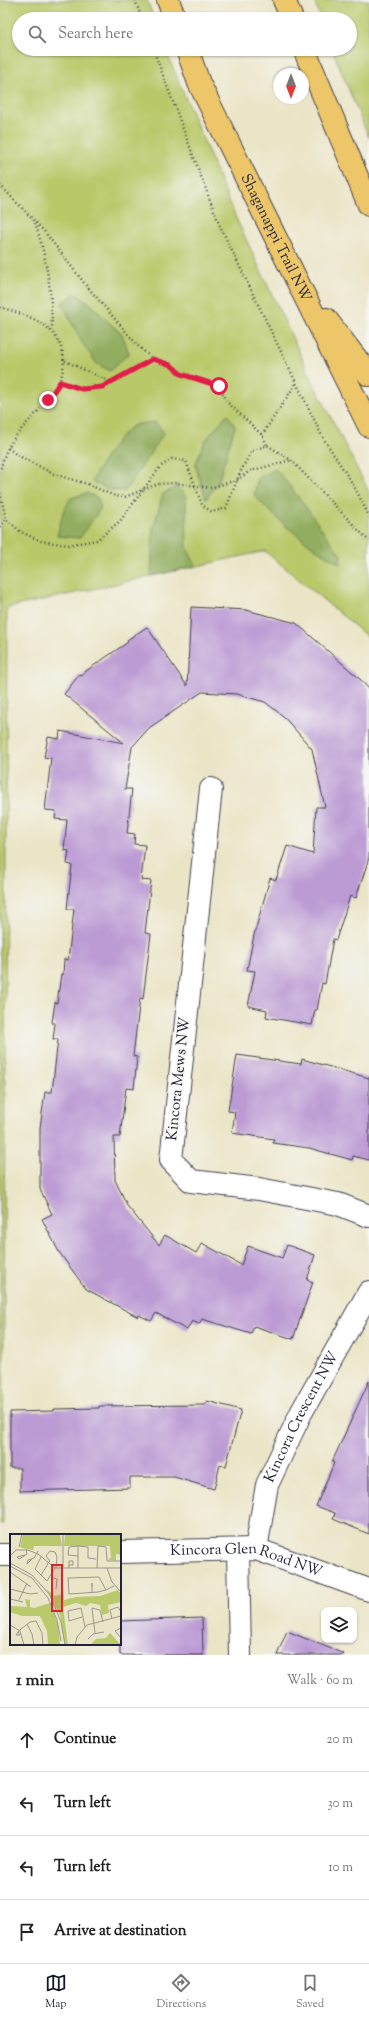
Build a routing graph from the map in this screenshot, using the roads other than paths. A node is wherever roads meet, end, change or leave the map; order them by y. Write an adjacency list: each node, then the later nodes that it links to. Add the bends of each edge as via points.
1 (168, 0): 3 (main road)
2 (284, 0): 4 (main road)
3 (172, 12)
4 (289, 12)
5 (189, 56): 8 (main road, Shaganappi Trail NW, via 199,83)
6 (307, 56): 7 (main road)
7 (369, 205)
8 (293, 275): 9 (main road); 10 (main road, Shaganappi Trail NW)
9 (369, 375)
10 (369, 426)
11 (211, 789): 12 (street, Kincora Mews NW, via 171,1160 191,1181 259,1189 338,1204)
12 (369, 1216)
13 (369, 1292): 14 (street, Kincora Crescent NW, via 301,1413 267,1485)
14 (247, 1549): 15 (street, Kincora Glen Road NW); 16 (street, Kincora Glen Road NW); 17 (street, Kincora Crescent NW)
15 (121, 1552)
16 (369, 1590)
17 (240, 1655)

